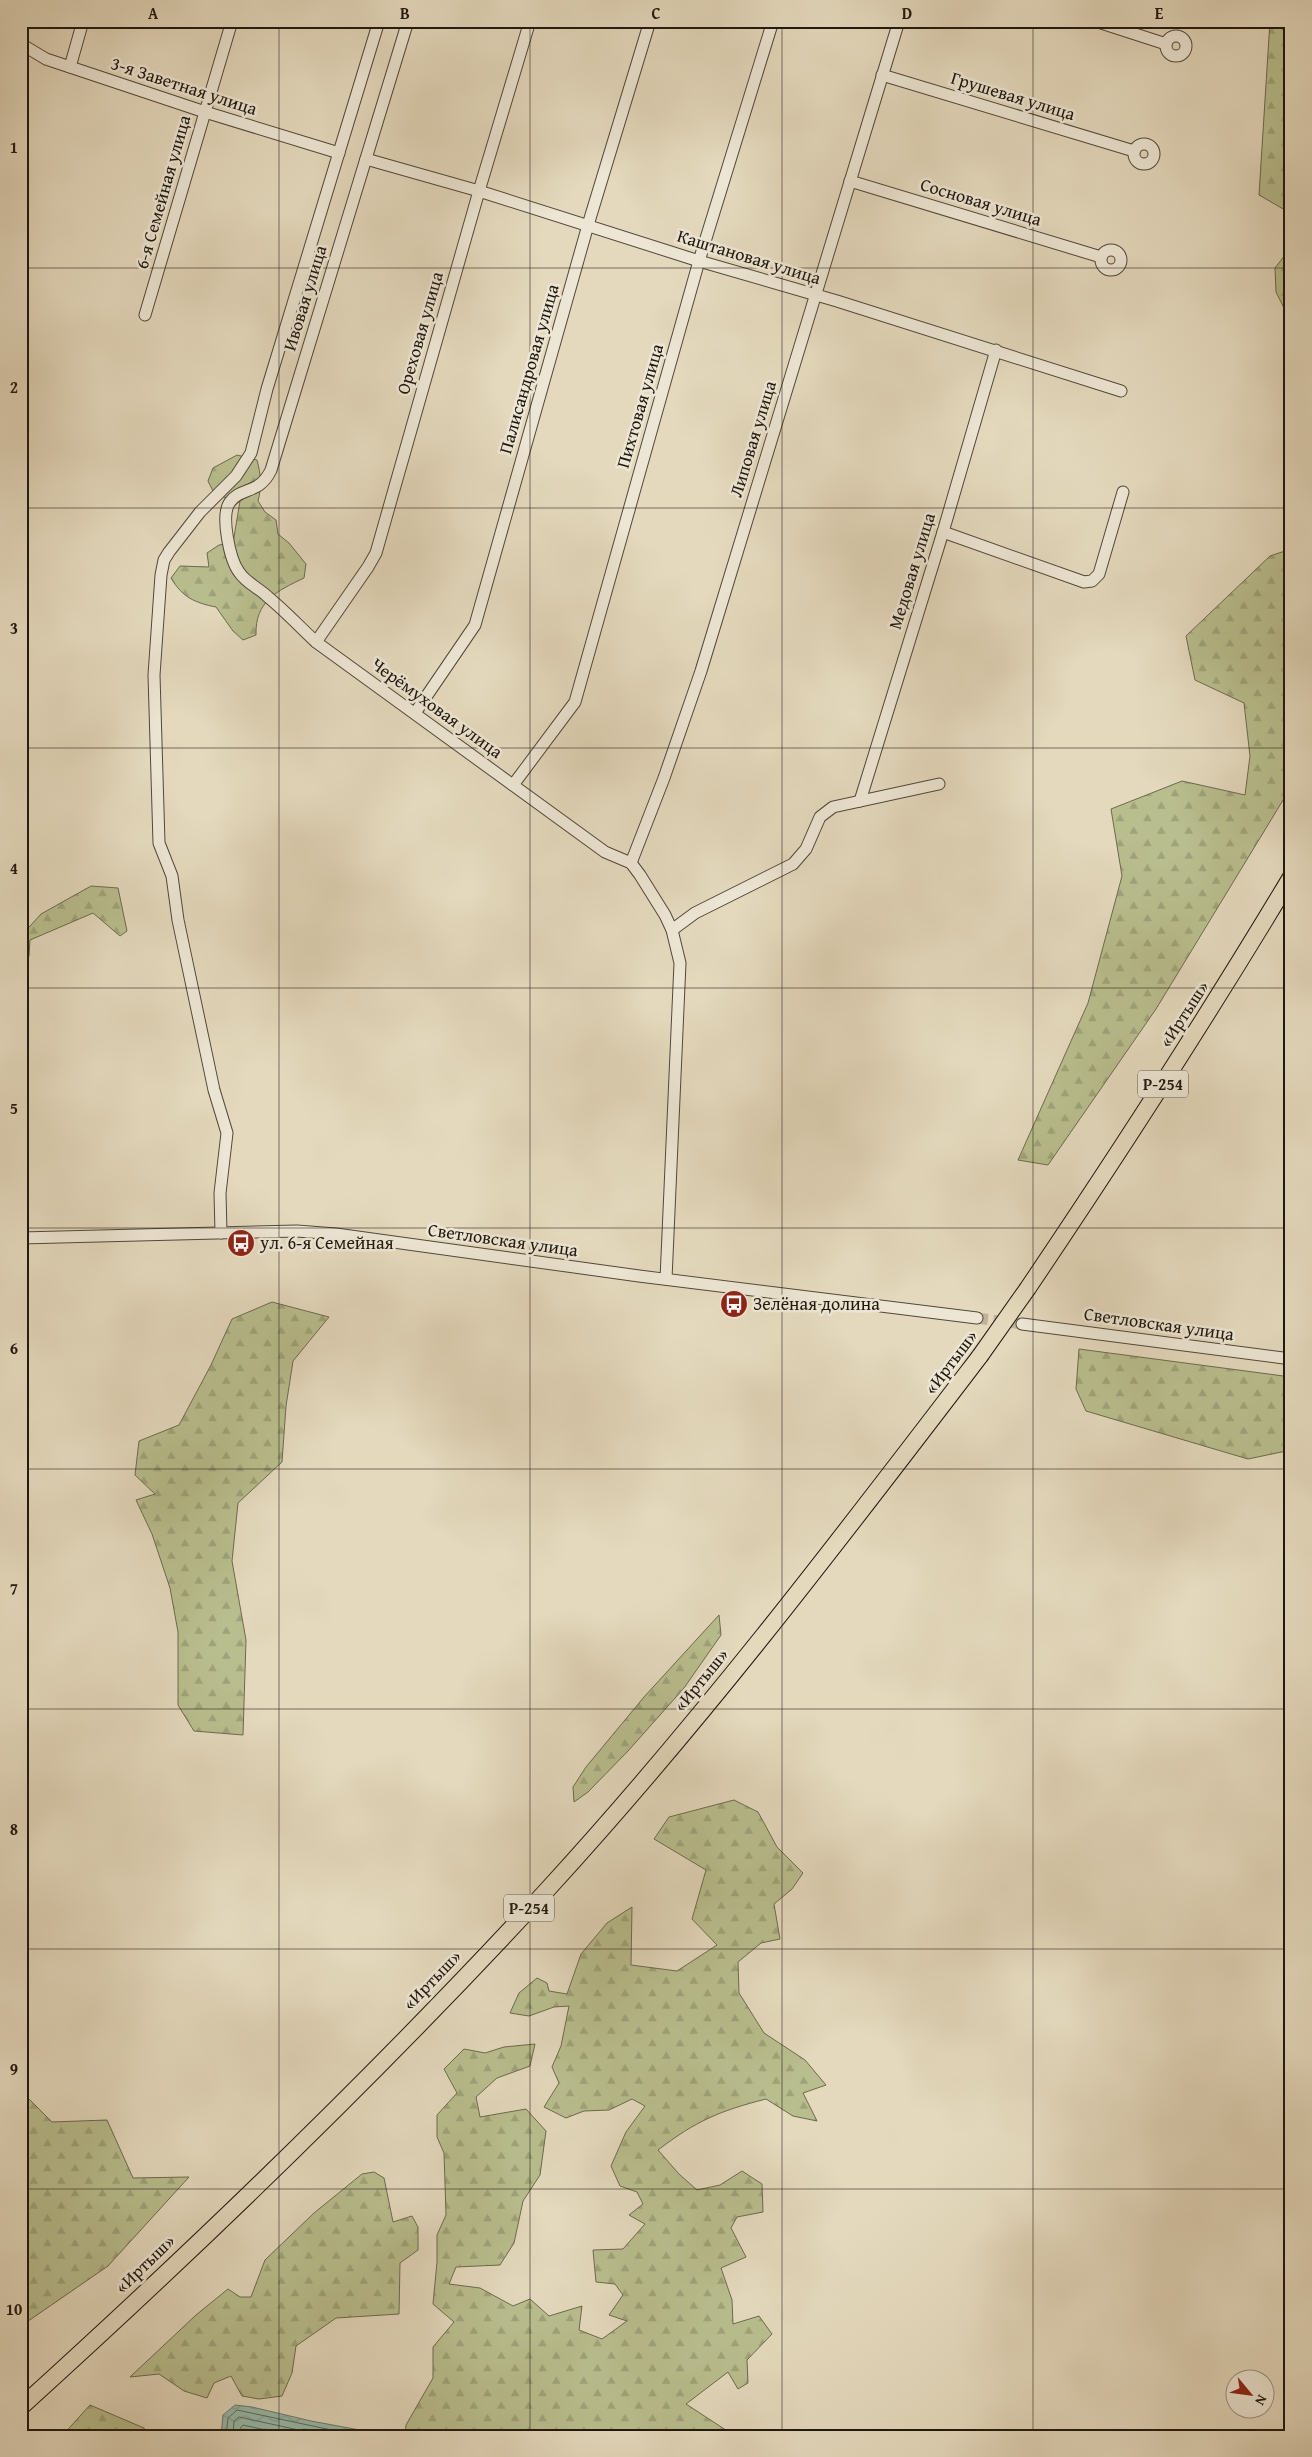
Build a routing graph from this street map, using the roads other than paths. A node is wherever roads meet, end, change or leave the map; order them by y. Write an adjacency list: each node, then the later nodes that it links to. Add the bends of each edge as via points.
1 (83, 21): 12 (street)
2 (232, 21): 14 (street, 6-я Семейная улица)
3 (379, 21): 16 (street, Ивовая улица)
4 (408, 21): 17 (street, Ивовая улица)
5 (530, 21): 19 (street, Ореховая улица)
6 (650, 21): 20 (street, Палисандровая улица)
7 (773, 21): 22 (street, Пихтовая улица)
8 (899, 21): 13 (street, Липовая улица)
9 (1095, 21): 11 (street)
10 (21, 44): 12 (street, 3-я Заветная улица, via 46,59)
11 (1166, 44)
12 (70, 67): 14 (street, 3-я Заветная улица)
13 (882, 75): 15 (street, Грушевая улица); 18 (street, Липовая улица)
14 (205, 112): 16 (street, 3-я Заветная улица); 24 (street, 6-я Семейная улица)
15 (1134, 151)
16 (339, 153): 38 (street, Ивовая улица, via 267,389 251,453 236,476 187,527 164,560 154,675 159,843 172,876 210,1073 227,1133 220,1193)
17 (366, 159): 19 (street, Каштановая улица); 29 (street, Ивовая улица, via 271,470 266,481 237,496 226,512)
18 (850, 180): 21 (street, Сосновая улица); 23 (street, Липовая улица)
19 (479, 191): 20 (street, Каштановая улица); 30 (street, Ореховая улица, via 376,553)
20 (588, 225): 22 (street, Каштановая улица); 31 (street, Палисандровая улица, via 474,625)
21 (1101, 257)
22 (700, 261): 23 (street, Каштановая улица); 33 (street, Пихтовая улица, via 575,702)
23 (815, 296): 25 (street, Каштановая улица); 35 (street, Липовая улица, via 701,671)
24 (145, 315)
25 (996, 350): 26 (street, Каштановая улица); 28 (street, Медовая улица)
26 (1121, 391)
27 (1123, 492): 28 (street, via 1099,574 1092,581 1084,582)
28 (943, 532): 34 (street, Медовая улица)
29 (235, 566): 30 (street, Черёмуховая улица, via 246,580 269,597)
30 (316, 642): 31 (street, Черёмуховая улица)
31 (414, 714): 33 (street, Черёмуховая улица)
32 (939, 784): 34 (street)
33 (513, 785): 35 (street, Черёмуховая улица, via 605,852)
34 (860, 801): 37 (street, via 833,807 820,816 806,849 793,864 695,913)
35 (631, 863): 37 (street)
36 (1291, 877): 44 (highway, «Иртыш» / Р-254, bridge, via 1111,1166 1028,1288 852,1524 699,1716 547,1889 338,2107)
37 (672, 930): 40 (street, via 680,963)
38 (221, 1233): 39 (street, Светловская улица); 40 (street, Светловская улица, via 297,1231 336,1234)
39 (21, 1238)
40 (666, 1279): 41 (street, Светловская улица)
41 (977, 1318)
42 (1022, 1324): 43 (street, Светловская улица)
43 (1291, 1359)
44 (21, 2407)

